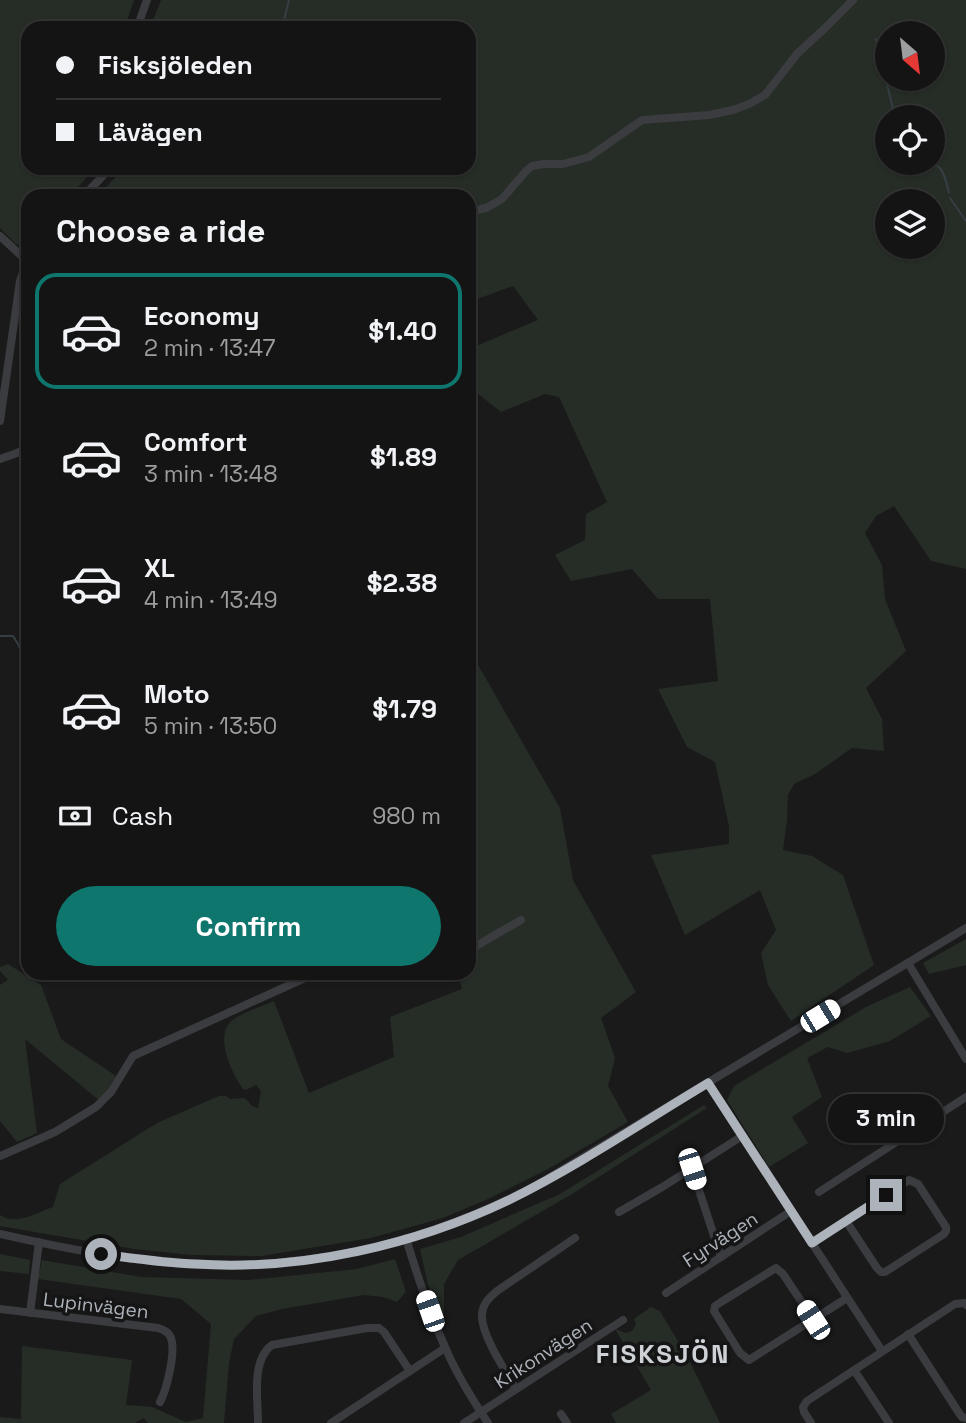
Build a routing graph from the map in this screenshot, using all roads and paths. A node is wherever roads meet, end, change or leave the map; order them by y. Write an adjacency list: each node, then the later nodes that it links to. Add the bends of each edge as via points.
1 (147, 0): 3 (street)
2 (853, 0): 6 (street, via 797,54 765,96 709,115 642,120 589,157 532,166 502,199)
3 (140, 21)
4 (104, 175): 5 (street)
5 (90, 189)
6 (476, 210)
7 (0, 236): 8 (street)
8 (21, 255)
9 (21, 278): 10 (street)
10 (0, 421)
11 (21, 451): 12 (street)
12 (0, 459)
13 (521, 920): 15 (street)
14 (966, 928): 16 (street)
15 (476, 946)
16 (908, 963): 18 (street); 19 (street)
17 (301, 980): 22 (street, via 133,1056 96,1107 55,1132)
18 (966, 1059)
19 (708, 1083): 21 (street); 29 (street, via 510,1199)
20 (966, 1097): 24 (street)
21 (742, 1136): 23 (street); 25 (street)
22 (0, 1156)
23 (692, 1169): 26 (street); 33 (street)
24 (819, 1192)
25 (791, 1211): 32 (street); 33 (street, Fyrvägen)
26 (619, 1212)
27 (846, 1221): 27 (street, via 913,1181 946,1231 881,1272); 32 (street)
28 (0, 1234): 31 (street)
29 (407, 1238): 31 (street, via 315,1258 235,1265 152,1260); 42 (street)
30 (575, 1238): 46 (street, via 496,1291 484,1306 484,1329)
31 (39, 1242): 38 (street, Lupinvägen)
32 (812, 1243): 35 (street)
33 (721, 1256): 34 (street, Fyrvägen)
34 (666, 1293)
35 (847, 1298): 40 (street); 43 (street)
36 (966, 1305): 41 (street, via 955,1304)
37 (0, 1309): 38 (street, Lupinvägen)
38 (30, 1312): 47 (street, Lupinvägen, via 165,1331 172,1349 167,1389)
39 (623, 1320): 46 (street, Krikonvägen)
40 (813, 1320): 40 (street, via 749,1360 714,1311 715,1306 776,1268)
41 (908, 1334): 43 (street); 50 (street)
42 (445, 1348): 45 (street); 48 (street)
43 (882, 1351): 44 (street)
44 (854, 1370): 56 (street, via 804,1403); 57 (street)
45 (410, 1371): 51 (street, via 379,1328 272,1345 258,1366); 52 (street)
46 (516, 1389): 48 (street, Krikonvägen)
47 (160, 1402)
48 (481, 1412): 53 (street, Krikonvägen); 54 (street)
49 (561, 1414): 55 (street)
50 (966, 1418)
51 (258, 1423)
52 (331, 1423)
53 (464, 1423)
54 (488, 1423)
55 (568, 1423)
56 (811, 1423)
57 (889, 1423)

